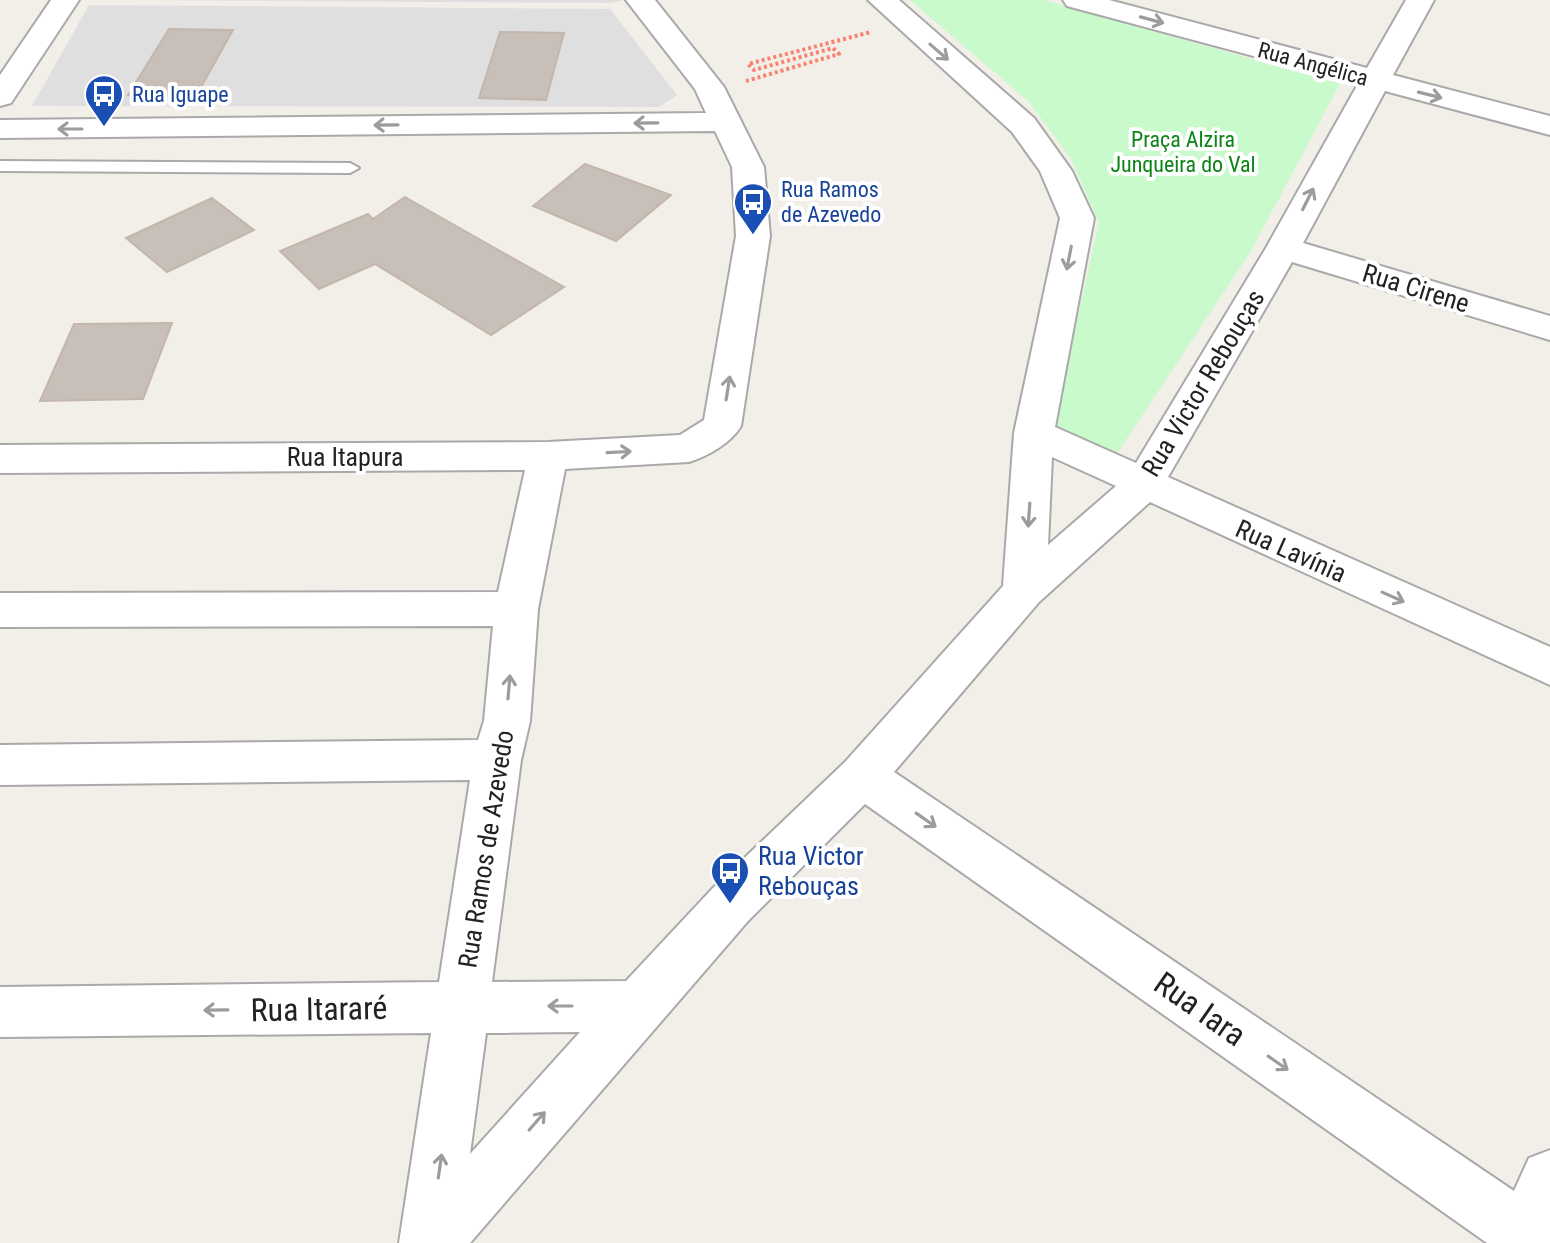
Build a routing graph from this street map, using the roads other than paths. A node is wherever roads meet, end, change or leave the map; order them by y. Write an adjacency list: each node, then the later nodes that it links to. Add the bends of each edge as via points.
1 (65, 0): 7 (street)
2 (640, 0): 8 (street, via 709,87)
3 (1077, 0): 6 (street, Rua Angélica, one-way to 6)
4 (1420, 0): 6 (street, Rua Victor Rebouças)
5 (894, 12): 15 (street, one-way to 15, via 1023,125 1056,171 1077,218)
6 (1373, 80): 9 (street, Rua Angélica, one-way to 9); 13 (street, Rua Victor Rebouças, one-way to 6)
7 (0, 97)
8 (724, 122): 10 (street, one-way to 10); 16 (street, Rua Itapura, one-way to 8, via 689,448 722,426 753,236 748,167)
9 (1550, 126)
10 (0, 129)
11 (0, 166): 12 (lane)
12 (350, 168)
13 (1283, 248): 14 (street, Rua Cirene); 18 (street, Rua Victor Rebouças)
14 (1550, 328)
15 (1034, 433): 18 (street, Rua Lavínia); 19 (street, one-way to 19)
16 (548, 456): 17 (street, Rua Itapura); 20 (street, Rua Ramos de Azevedo)
17 (0, 460)
18 (1143, 485): 19 (street, Rua Victor Rebouças); 22 (street, Rua Lavínia, one-way to 22)
19 (1024, 591): 25 (street, Rua Victor Rebouças)
20 (516, 609): 21 (street); 23 (street, Rua Ramos de Azevedo, one-way to 20, via 507,721)
21 (0, 610)
22 (1550, 667)
23 (497, 760): 24 (street); 27 (street, Rua Ramos de Azevedo)
24 (0, 765)
25 (862, 776): 26 (street, Rua Victor Rebouças, via 730,905); 30 (street, Rua Iara, one-way to 30)
26 (638, 1006): 27 (street, Rua Itararé, one-way to 27); 31 (street, Rua Victor Rebouças, one-way to 26)
27 (462, 1007): 28 (street, Rua Itararé, one-way to 28); 31 (street, Rua Ramos de Azevedo, one-way to 27)
28 (0, 1012)
29 (1550, 1179): 30 (street)
30 (1528, 1240)
31 (430, 1243)

